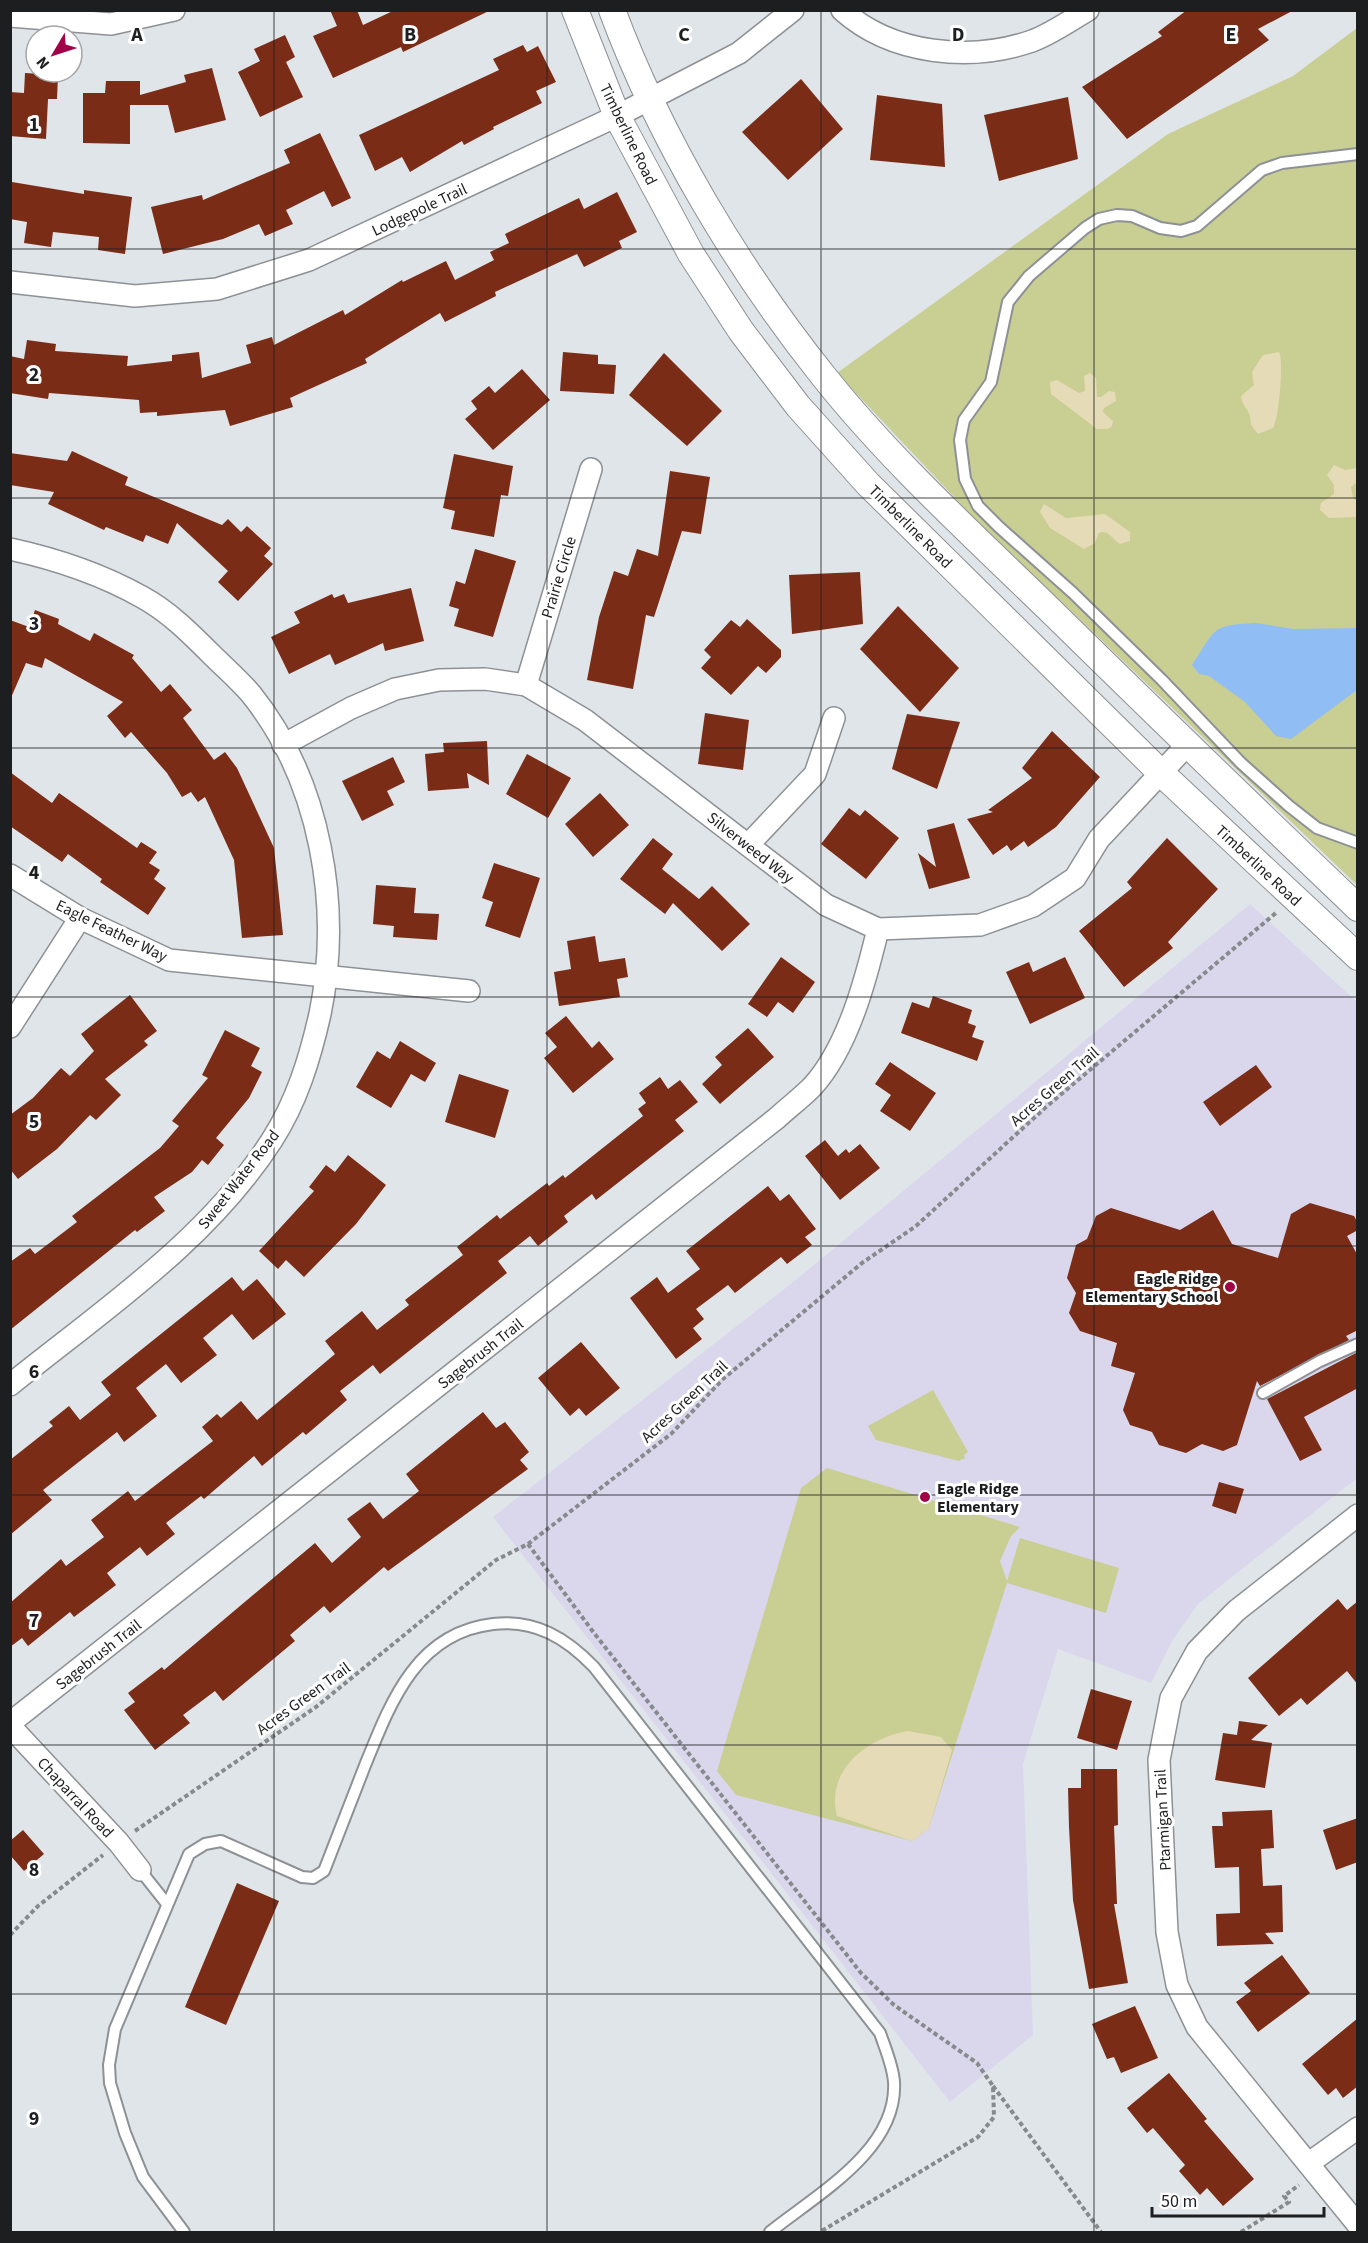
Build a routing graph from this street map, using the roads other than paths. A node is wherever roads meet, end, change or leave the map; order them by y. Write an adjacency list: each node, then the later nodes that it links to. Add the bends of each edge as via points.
1 (174, 10): 7 (street, via 111,24)
2 (575, 10): 10 (street, Timberline Road)
3 (612, 10): 9 (street)
4 (793, 10): 9 (street, Lodgepole Trail, via 739,53)
5 (842, 10): 6 (street, via 853,20 913,48 974,54 1033,41)
6 (1088, 10)
7 (47, 14): 8 (street)
8 (10, 16)
9 (651, 98): 10 (street, Lodgepole Trail); 18 (street, via 688,174 724,233 774,311 826,380 912,475)
10 (617, 116): 12 (street, Lodgepole Trail, via 309,260 218,289 135,296); 19 (street, Timberline Road, via 691,254 741,331 798,406 868,484)
11 (1358, 154): 20 (lane, via 1282,163 1262,170 1197,226 1181,231 1117,215 1099,219 1085,228 1029,276 1008,302 991,382 964,420 960,440 965,479 978,506 1073,593 1241,763 1289,806 1317,828)
12 (10, 282)
13 (591, 469): 15 (street, Prairie Circle)
14 (10, 549): 17 (street, Sweet Water Road, via 57,559 144,597 184,627 251,694)
15 (526, 685): 17 (street, Silverweed Way, via 485,679 439,680 395,689); 21 (street, Silverweed Way, via 585,720)
16 (834, 717): 21 (street, via 815,774)
17 (283, 745): 27 (street, Sweet Water Road, via 310,807 322,854 329,926)
18 (1187, 745): 19 (street, Silverweed Way); 23 (street)
19 (1161, 773): 25 (street, Silverweed Way, via 1099,839 1075,878 1033,906 980,925); 26 (street, Timberline Road)
20 (1358, 843)
21 (748, 845): 25 (street, Silverweed Way, via 826,905)
22 (10, 875): 24 (street, Eagle Feather Way)
23 (1358, 908)
24 (81, 918): 27 (street, Eagle Feather Way, via 169,960); 29 (street)
25 (878, 929): 34 (street, Sagebrush Trail, via 862,993 839,1045 813,1086)
26 (1358, 957)
27 (327, 977): 28 (street, Eagle Feather Way); 31 (street, Sweet Water Road, via 310,1060 266,1149 186,1243)
28 (469, 991)
29 (10, 1027)
30 (1358, 1344): 32 (lane)
31 (10, 1385)
32 (1263, 1393)
33 (1358, 1515): 38 (street, Ptarmigan Trail, via 1236,1611 1197,1651 1171,1698 1159,1760 1167,1932 1177,1985 1197,2027)
34 (10, 1725): 35 (street, Chaparral Road)
35 (140, 1870): 36 (lane)
36 (167, 1904): 40 (lane, via 115,2029 109,2065 110,2083 142,2177); 41 (lane, via 189,1854 205,1844 221,1841 302,1877 314,1878 324,1871 388,1707 423,1657 452,1634 474,1626 530,1625 553,1633 594,1667 880,2033 894,2082 891,2108 882,2132 870,2152)
37 (1358, 2128): 38 (street)
38 (1312, 2167): 39 (street, Ptarmigan Trail)
39 (1358, 2225)
40 (184, 2232)
41 (770, 2232)

